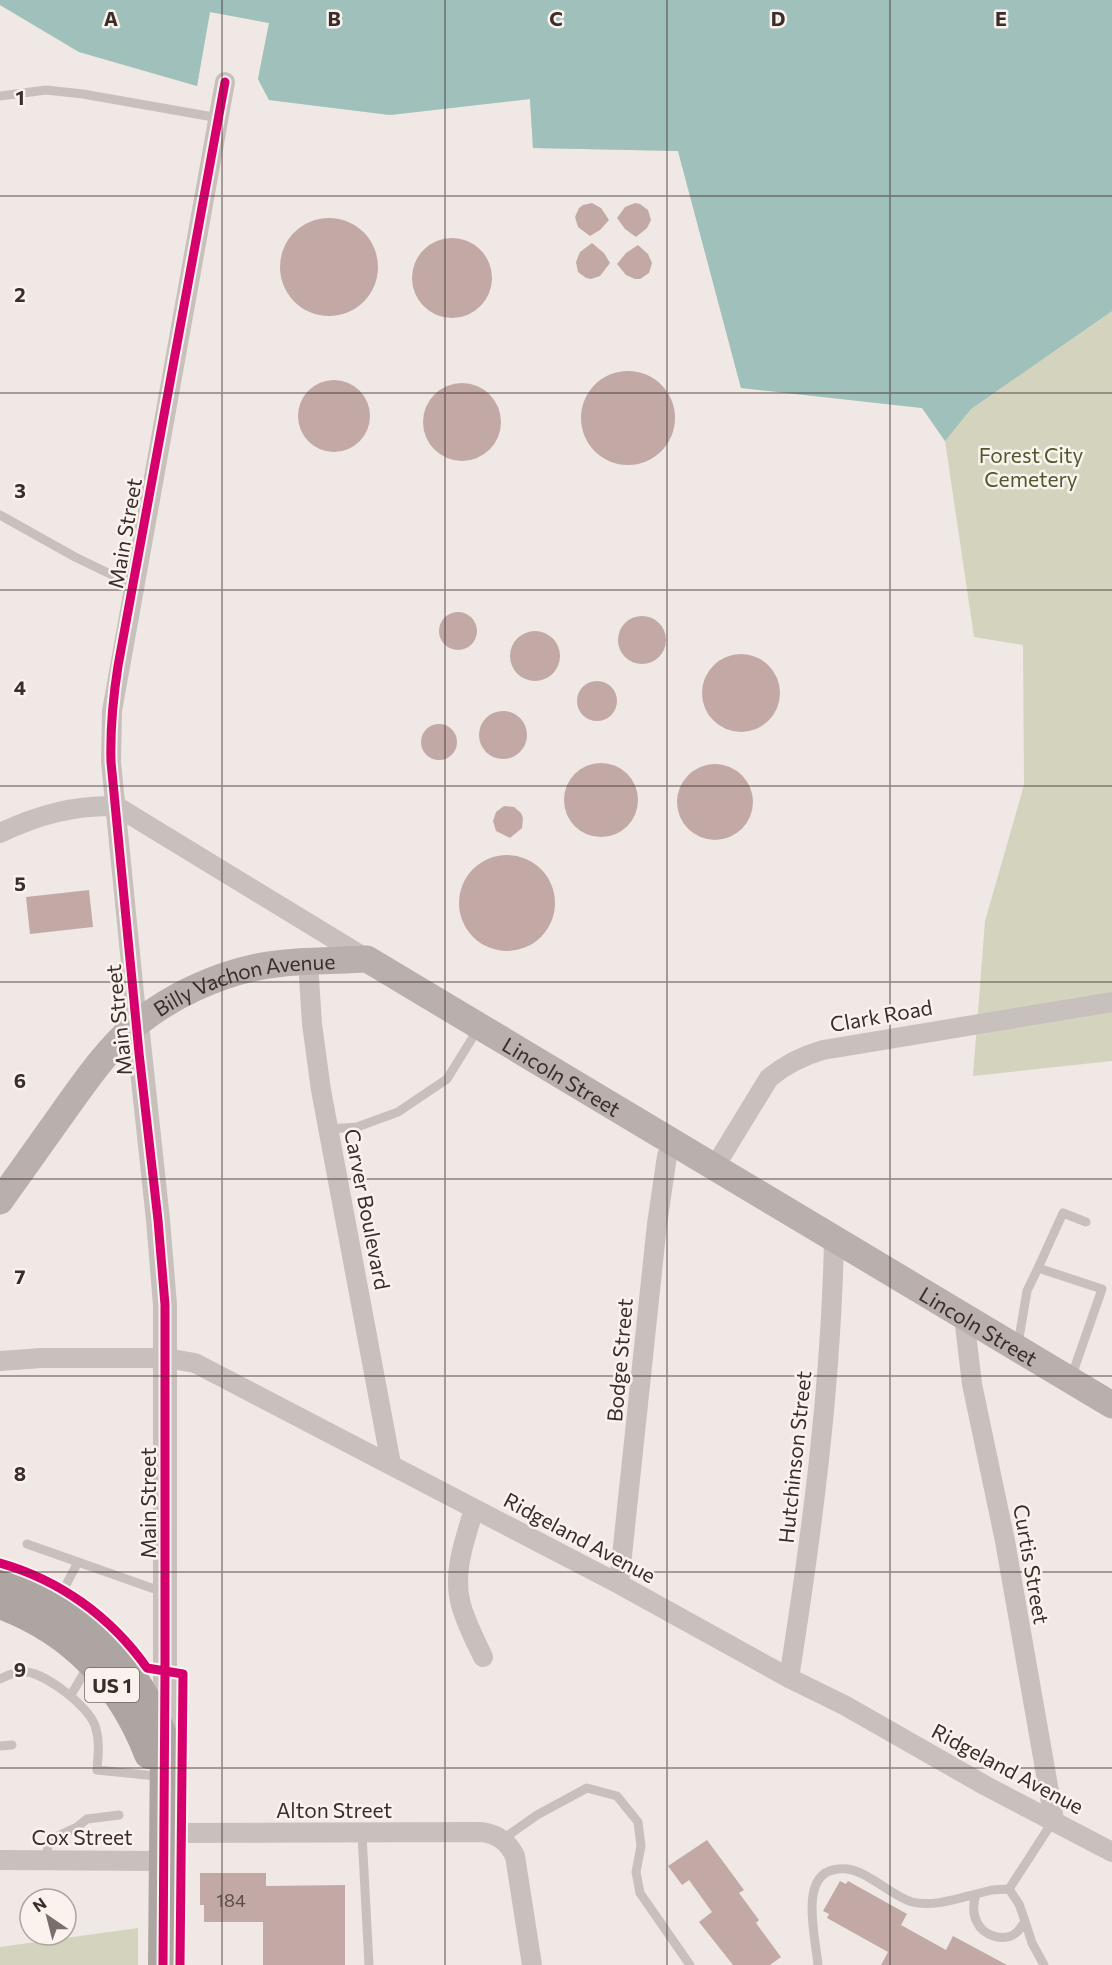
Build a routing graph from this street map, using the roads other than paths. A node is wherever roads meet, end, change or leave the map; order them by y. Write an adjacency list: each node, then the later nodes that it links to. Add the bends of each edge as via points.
1 (225, 82): 3 (street, Main Street)
2 (0, 96): 3 (lane, via 46,90)
3 (219, 118): 5 (street, Main Street)
4 (0, 515): 5 (lane)
5 (133, 585): 6 (street, Main Street, via 112,711 111,762)
6 (116, 806): 7 (street, via 69,808); 8 (street, Lincoln Street); 11 (street, Main Street)
7 (0, 833)
8 (367, 959): 9 (main road, Billy Vachon Avenue); 12 (main road, Lincoln Street)
9 (308, 962): 11 (main road, Billy Vachon Avenue, via 231,974 177,997); 13 (street, Carver Boulevard, via 312,1024)
10 (1112, 1002): 15 (street, Clark Road, via 823,1050 801,1057 769,1078)
11 (137, 1024): 16 (main road, Billy Vachon Avenue, via 95,1068); 22 (street, Main Street, via 162,1262)
12 (479, 1027): 13 (lane, via 447,1079 398,1112 357,1127); 14 (main road, Lincoln Street)
13 (328, 1129): 26 (street, Carver Boulevard)
14 (674, 1143): 15 (main road, Lincoln Street); 31 (street, Bodge Street, via 667,1155 657,1224)
15 (714, 1168): 18 (main road, Lincoln Street)
16 (0, 1201)
17 (1086, 1222): 19 (lane, via 1063,1213)
18 (834, 1240): 20 (main road, Lincoln Street); 37 (street, Hutchinson Street, via 826,1389 804,1585)
19 (1038, 1268): 21 (lane, via 1027,1291); 24 (lane, via 1102,1289)
20 (964, 1317): 21 (main road, Lincoln Street); 45 (street, Curtis Street, via 972,1384 1005,1541)
21 (1017, 1349): 24 (main road, Lincoln Street)
22 (165, 1358): 23 (street, Ridgeland Avenue); 26 (street, Ridgeland Avenue, via 195,1363); 32 (street, Main Street)
23 (0, 1361)
24 (1070, 1380): 25 (main road, Lincoln Street)
25 (1112, 1405)
26 (391, 1464): 27 (street, Ridgeland Avenue)
27 (474, 1509): 31 (street, Ridgeland Avenue); 35 (street, via 461,1555 458,1586 461,1604)
28 (27, 1544): 29 (lane)
29 (78, 1562): 32 (lane); 34 (lane)
30 (0, 1581): 34 (main road, US 1)
31 (619, 1584): 37 (street, Ridgeland Avenue)
32 (165, 1593): 40 (street, Main Street)
33 (0, 1604): 36 (main road, US 1, via 59,1633)
34 (56, 1604): 40 (main road, US 1, via 102,1641 126,1668 147,1698)
35 (483, 1657)
36 (91, 1661): 39 (lane); 43 (main road, US 1, via 134,1718)
37 (789, 1678): 45 (street, Ridgeland Avenue)
38 (0, 1679): 39 (lane, via 28,1672)
39 (70, 1695): 43 (lane, via 96,1726 97,1770)
40 (165, 1743): 47 (main road, Main Street / US 1)
41 (12, 1745): 42 (lane)
42 (0, 1746)
43 (156, 1776): 47 (main road, US 1)
44 (119, 1815): 51 (lane, via 87,1819 60,1834 49,1843)
45 (1054, 1820): 49 (street, Ridgeland Avenue); 52 (lane)
46 (362, 1834): 47 (street, Alton Street); 48 (street, Alton Street, via 482,1832); 56 (lane)
47 (164, 1836): 51 (street, Cox Street); 55 (main road, Main Street / US 1)
48 (503, 1839): 57 (street, via 515,1856); 58 (lane, via 587,1788 616,1796 638,1822 641,1846 636,1872 640,1893)
49 (1112, 1852)
50 (0, 1860): 51 (street, Cox Street)
51 (45, 1860)
52 (1009, 1889): 53 (lane); 54 (lane)
53 (976, 1894): 54 (lane, via 973,1906 977,1923 990,1936 1006,1938); 59 (lane, via 946,1902 915,1902 846,1867 825,1871 816,1881 812,1895)
54 (1025, 1921): 60 (lane)
55 (164, 1965)
56 (369, 1965)
57 (532, 1965)
58 (690, 1965)
59 (818, 1965)
60 (1044, 1965)

